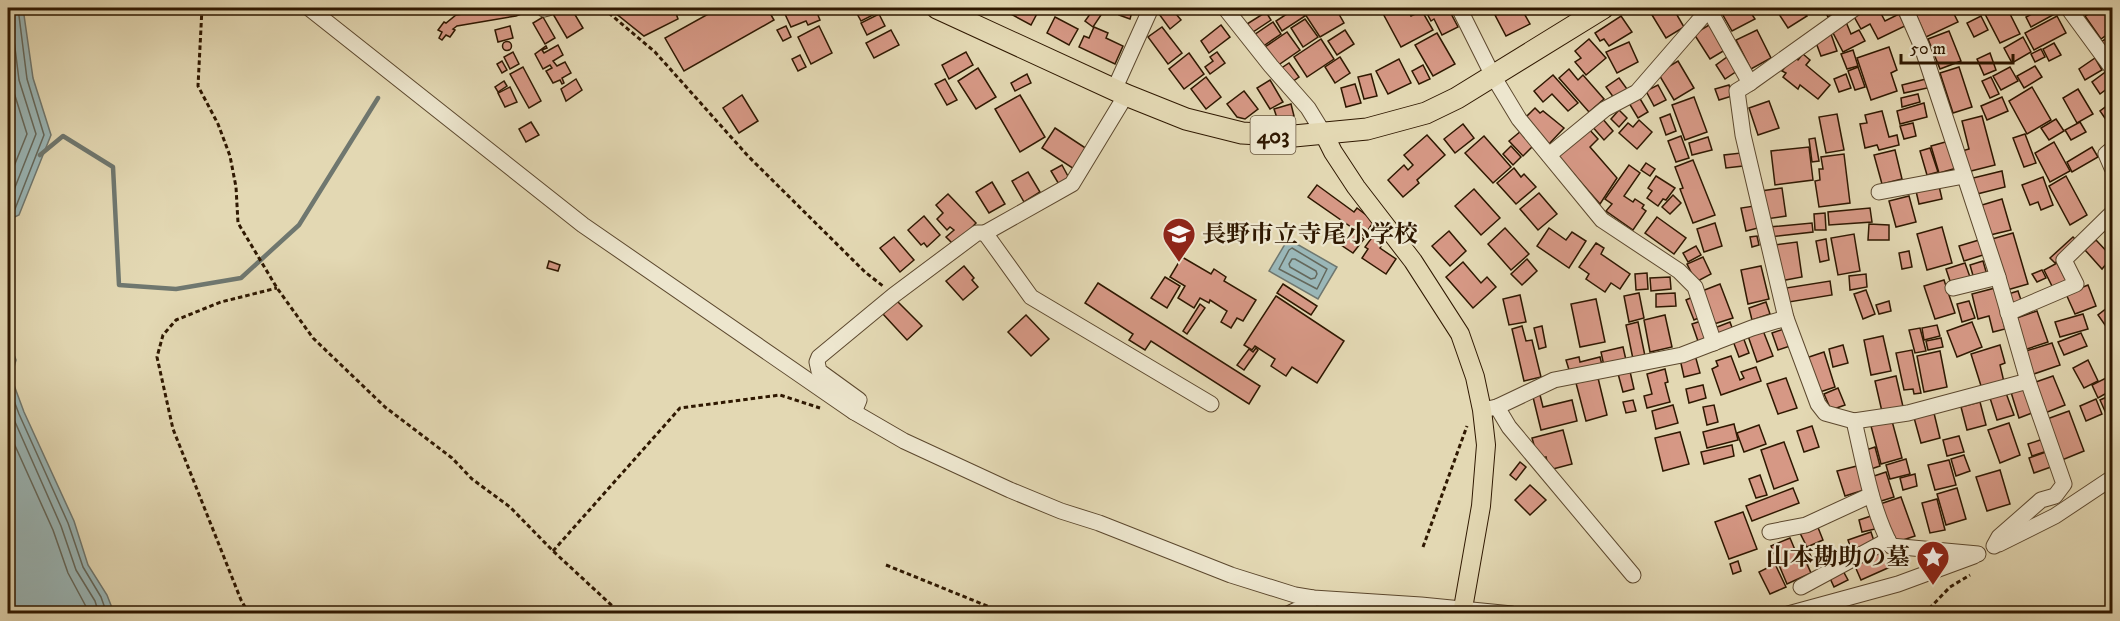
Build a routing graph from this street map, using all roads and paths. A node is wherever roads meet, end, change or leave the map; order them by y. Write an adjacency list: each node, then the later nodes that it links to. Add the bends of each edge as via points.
1 (202, 8): 26 (path, via 198,86 230,156 238,223)
2 (309, 8): 36 (street, via 583,225)
3 (603, 8): 28 (path, via 656,52 748,156 865,272)
4 (937, 8): 16 (highway, 403)
5 (1151, 8): 16 (street)
6 (1225, 8): 17 (street, via 1308,108)
7 (1459, 8): 14 (street)
8 (1603, 8): 14 (highway, 403)
9 (1709, 8): 15 (street); 19 (street, via 1637,92 1605,109)
10 (1854, 8): 15 (street)
11 (1905, 8): 21 (street, via 1922,47)
12 (2068, 8): 13 (street)
13 (2112, 68)
14 (1493, 76): 17 (highway, 403, via 1426,113 1367,129); 19 (street, via 1519,120)
15 (1750, 83): 30 (street, via 1737,91 1743,135)
16 (1120, 93): 17 (highway, 403, via 1186,119 1242,133); 24 (street, via 1072,184)
17 (1324, 134): 34 (main road, via 1356,187 1413,261 1460,334)
18 (2112, 149): 20 (street, via 2106,154)
19 (1549, 155): 31 (street, via 1602,220 1679,271 1695,287)
20 (2112, 168)
21 (1964, 176): 22 (street); 25 (street)
22 (1879, 192)
23 (2112, 213): 29 (street, via 2064,260 2076,284)
24 (985, 233): 28 (street, via 978,233); 33 (street, via 1031,297)
25 (1998, 277): 27 (street); 29 (street)
26 (277, 288): 44 (path, via 313,338 385,407 510,507); 52 (path, via 221,302 176,320 163,334 157,357 173,429)
27 (1953, 288)
28 (894, 295): 36 (street, via 817,362 819,371 859,400)
29 (2008, 313): 32 (street)
30 (1786, 318): 31 (street); 37 (street, via 1818,404 1825,413)
31 (1714, 343): 34 (street, via 1659,360 1554,380)
32 (2028, 381): 37 (street, via 1908,413); 42 (street, via 2064,484 2055,496 2041,500 1999,537)
33 (1211, 404)
34 (1490, 409): 43 (path, via 1470,418); 47 (street); 51 (main road, via 1481,506)
35 (825, 410): 44 (path, via 780,395 680,408)
36 (854, 412): 50 (street, via 904,441 1010,490 1231,575)
37 (1854, 421): 39 (street)
38 (2112, 478): 42 (street, via 2055,516)
39 (1871, 495): 40 (street, via 1806,525); 41 (street)
40 (1770, 532)
41 (1888, 540): 45 (street, via 1891,546); 49 (street)
42 (1994, 546): 45 (street)
43 (1423, 547)
44 (553, 551): 53 (path)
45 (1978, 554): 57 (street, via 1898,584)
46 (886, 565): 54 (path)
47 (1633, 575)
48 (1970, 575): 58 (path, via 1950,587)
49 (1801, 586)
50 (1313, 598): 51 (street); 55 (street)
51 (1463, 611): 56 (street)
52 (249, 614)
53 (621, 614)
54 (1006, 614)
55 (1288, 614)
56 (1512, 614)
57 (1788, 614)
58 (1924, 614)

